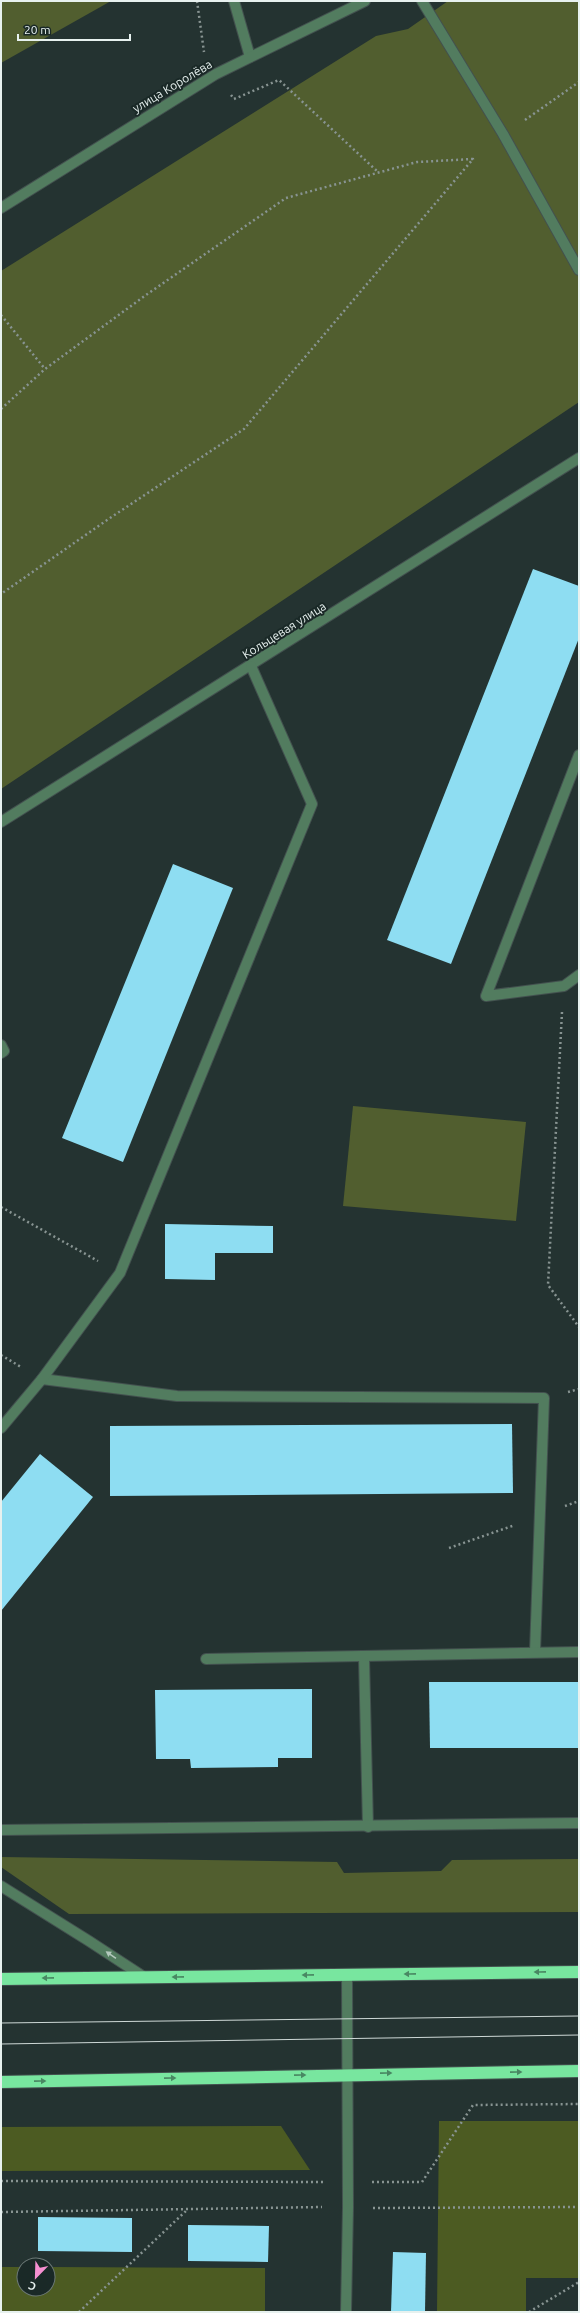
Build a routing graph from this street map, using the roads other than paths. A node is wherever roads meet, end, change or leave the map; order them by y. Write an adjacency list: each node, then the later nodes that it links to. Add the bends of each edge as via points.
1 (234, 1): 4 (street)
2 (364, 1): 4 (street, улица Королёва)
3 (422, 1): 6 (street, via 503,134)
4 (250, 57): 5 (street, улица Королёва, via 216,74)
5 (1, 208)
6 (579, 270)
7 (579, 458): 8 (street, Кольцевая улица)
8 (251, 666): 10 (street, Кольцевая улица); 14 (street, via 312,804 120,1273)
9 (579, 755): 11 (street, via 486,996 564,986)
10 (1, 822)
11 (579, 975)
12 (1, 1045): 13 (street, via 4,1051)
13 (1, 1053)
14 (42, 1379): 15 (street); 16 (street, via 177,1396 544,1398)
15 (1, 1428)
16 (535, 1652): 17 (street); 18 (street)
17 (579, 1652)
18 (364, 1657): 19 (street); 21 (street)
19 (206, 1659)
20 (579, 1823): 21 (street)
21 (368, 1827): 22 (street)
22 (1, 1830)
23 (1, 1886): 26 (street, one-way to 23)
24 (579, 1972): 25 (highway, one-way to 25)
25 (347, 1975): 26 (highway, one-way to 26); 29 (street)
26 (144, 1977): 27 (highway, one-way to 27)
27 (1, 1979)
28 (579, 2071): 29 (highway, one-way to 28)
29 (348, 2074): 30 (highway, one-way to 29); 31 (street)
30 (1, 2082)
31 (346, 2312)

